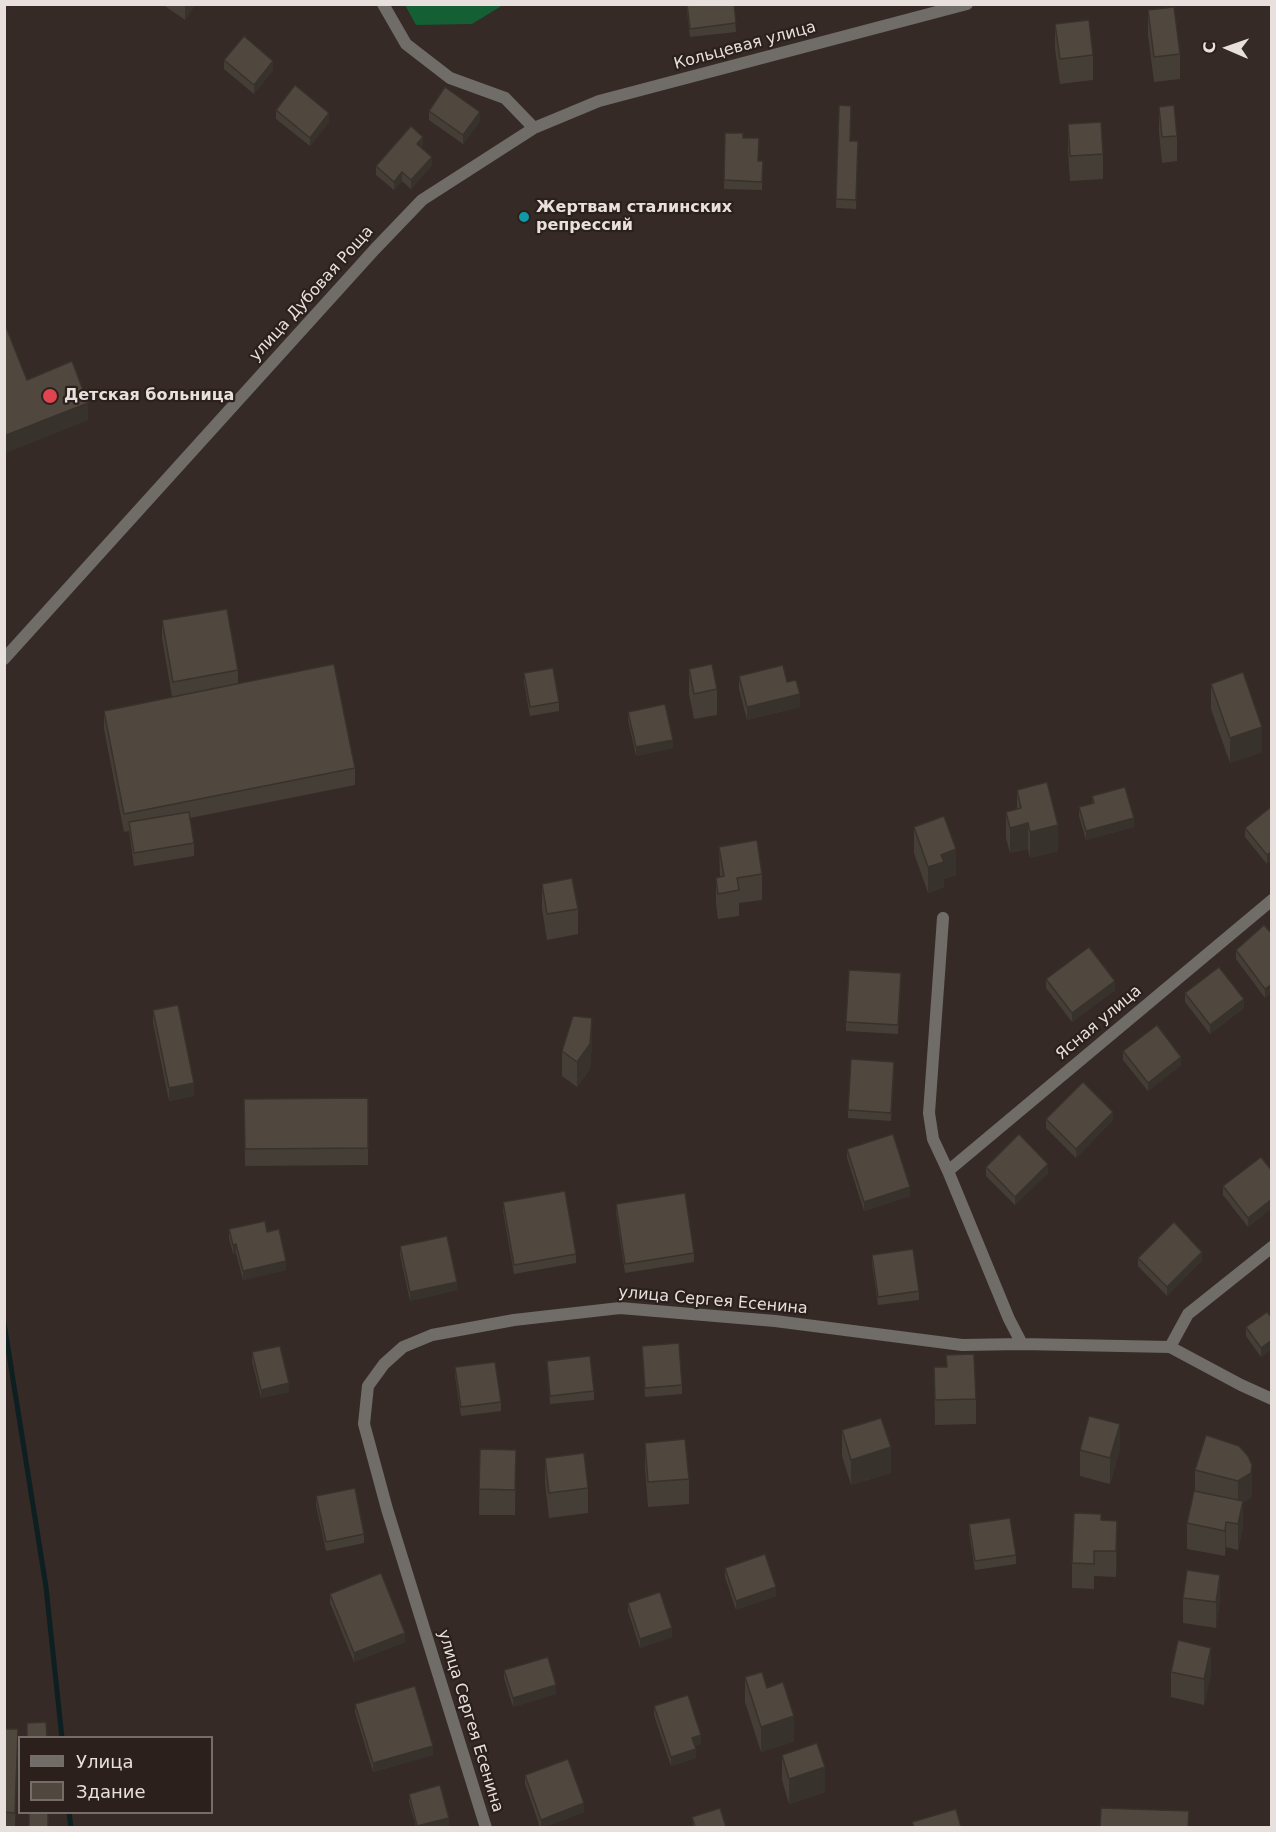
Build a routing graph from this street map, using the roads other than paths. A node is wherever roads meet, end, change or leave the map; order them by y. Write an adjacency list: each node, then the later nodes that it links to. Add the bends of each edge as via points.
1 (383, 4): 3 (street, via 406,44 450,78 504,98)
2 (967, 4): 3 (street, Кольцевая улица, via 599,101)
3 (534, 128): 4 (street, улица Дубовая Роща, via 422,200)
4 (4, 659)
5 (1272, 900): 7 (street, Ясная улица)
6 (943, 918): 7 (street, via 929,1113 933,1139)
7 (948, 1171): 9 (street)
8 (1272, 1247): 10 (street, via 1188,1314)
9 (1022, 1344): 10 (street, улица Сергея Есенина); 12 (street, улица Сергея Есенина, via 962,1346 774,1321 620,1308 514,1320 432,1335 403,1347 384,1364 368,1386 364,1424)
10 (1170, 1347): 11 (street, улица Сергея Есенина)
11 (1272, 1399)
12 (486, 1827)

